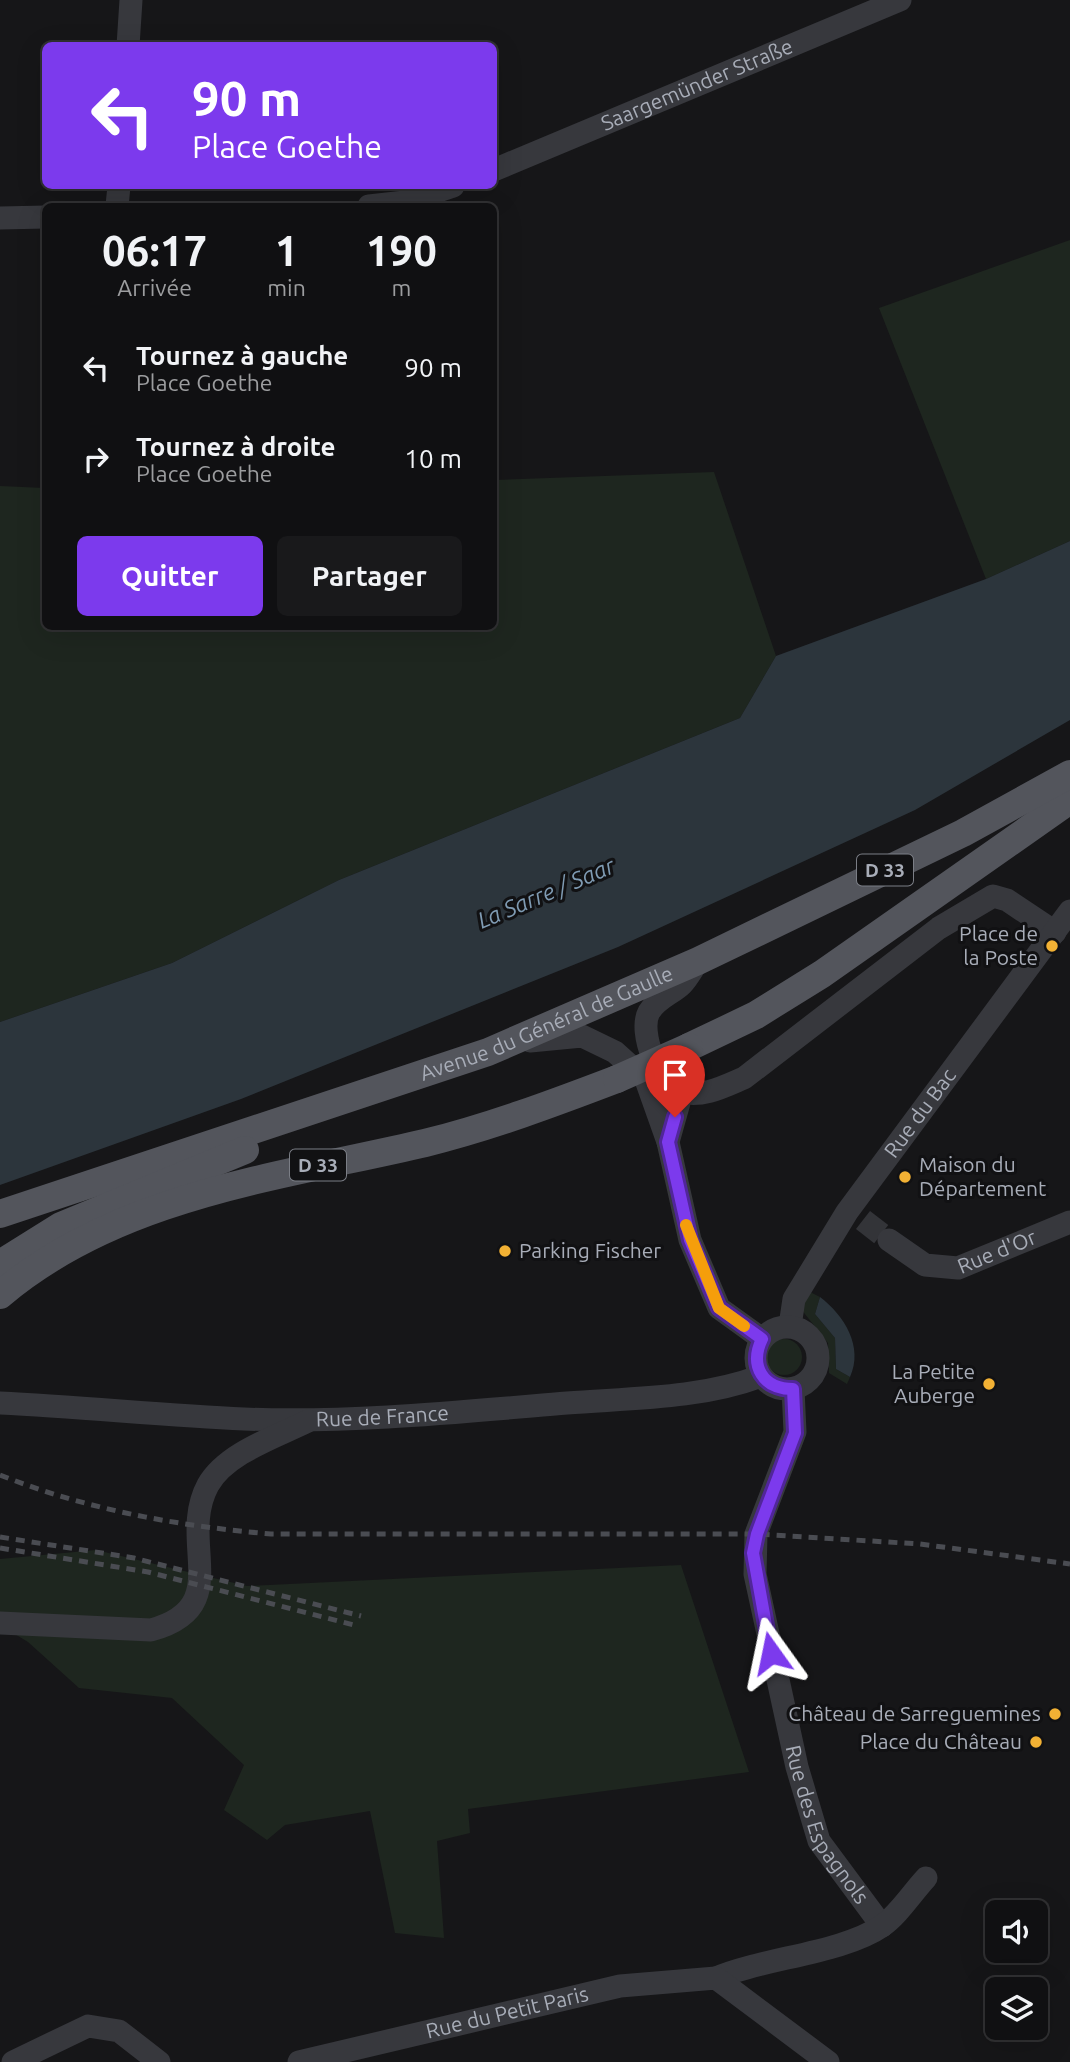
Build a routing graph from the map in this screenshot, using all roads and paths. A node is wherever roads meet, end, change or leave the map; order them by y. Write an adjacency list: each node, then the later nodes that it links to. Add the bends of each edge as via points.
1 (131, 0): 3 (street)
2 (900, 0): 4 (street, Saargemünder Straße)
3 (128, 42)
4 (497, 169)
5 (444, 189): 6 (street)
6 (396, 203)
7 (42, 217): 8 (street)
8 (0, 218)
9 (1070, 774): 13 (main road, Avenue du Général de Gaulle / D 33, via 963,832)
10 (1070, 800): 21 (main road, D 33, bridge, via 822,974 756,1016 689,1047 545,1106 427,1142 196,1197 77,1242)
11 (1070, 911): 12 (street, Rue du Bac)
12 (1055, 932): 15 (street, via 1007,900 993,897 939,928 744,1078 708,1093); 22 (street, Rue du Bac, via 794,1298)
13 (698, 961): 14 (main road, Avenue du Général de Gaulle / D 33); 15 (street, via 682,984 649,1012 645,1025 646,1040 660,1070 671,1086)
14 (488, 1052): 16 (street, via 567,1036 598,1042 646,1080); 17 (main road, Avenue du Général de Gaulle / D 33); 20 (main road, via 61,1226)
15 (682, 1092): 16 (street)
16 (668, 1142): 23 (street, via 690,1240 719,1308)
17 (0, 1214)
18 (1070, 1222): 19 (street, Rue d'Or, via 958,1268 925,1265)
19 (889, 1240)
20 (0, 1264)
21 (0, 1295)
22 (790, 1326): 23 (street, via 769,1331); 25 (street, via 810,1335 819,1356 812,1377)
23 (762, 1339): 24 (street, via 756,1350)
24 (761, 1376): 25 (street, via 781,1389); 28 (street, Rue de France, via 718,1390 646,1397)
25 (793, 1389): 31 (street, Rue des Espagnols, via 795,1433 757,1534 755,1574 818,1841)
26 (0, 1391): 27 (street)
27 (11, 1403): 28 (street, Rue de France, via 245,1419)
28 (314, 1418): 29 (street, via 226,1465 208,1486 198,1527 195,1605 187,1615 151,1630)
29 (0, 1623)
30 (926, 1878): 31 (street, Rue du Petit Paris)
31 (882, 1926): 32 (street, Rue du Petit Paris, via 842,1943 745,1966)
32 (716, 1978): 35 (street, Rue du Petit Paris, via 620,1986); 36 (street)
33 (13, 2062): 34 (street, via 88,2026 119,2031)
34 (159, 2062)
35 (299, 2062)
36 (828, 2062)

